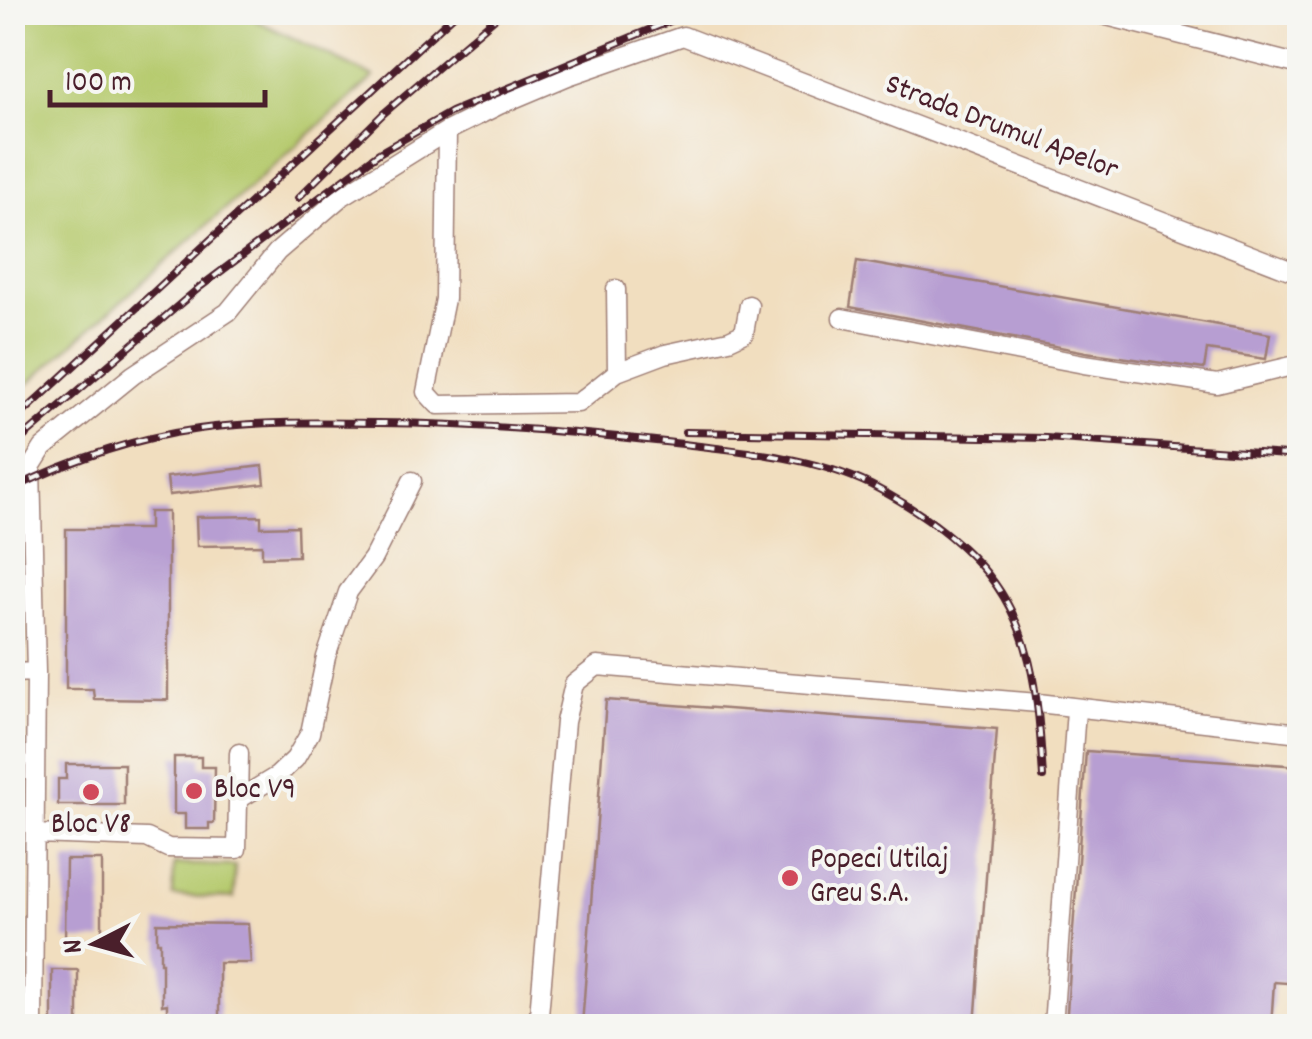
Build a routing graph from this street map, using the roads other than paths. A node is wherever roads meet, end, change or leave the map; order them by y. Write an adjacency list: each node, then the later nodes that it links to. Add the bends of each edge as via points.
1 (16, 12): 3 (street)
2 (1091, 12): 4 (street)
3 (12, 22)
4 (1300, 65)
5 (447, 131): 6 (street, Strada Drumul Apelor, via 568,76 683,36); 11 (street, via 445,299 426,392 438,405 578,403); 13 (street, via 342,197 277,252 228,312 43,448 31,467)
6 (1300, 274)
7 (616, 289): 11 (street)
8 (749, 305): 11 (street, via 744,334)
9 (842, 318): 10 (street, via 1217,384)
10 (1300, 364)
11 (617, 372)
12 (412, 481): 18 (street, via 348,592 310,733 296,759)
13 (36, 672): 14 (street); 19 (street)
14 (12, 673)
15 (1076, 710): 16 (street); 22 (street, via 597,666 574,684 565,722); 23 (street)
16 (1300, 733)
17 (240, 753): 18 (street)
18 (239, 799): 19 (street, via 237,849 168,848 148,838)
19 (35, 841): 20 (street); 21 (street)
20 (12, 848)
21 (32, 1026)
22 (538, 1026)
23 (1053, 1026)

